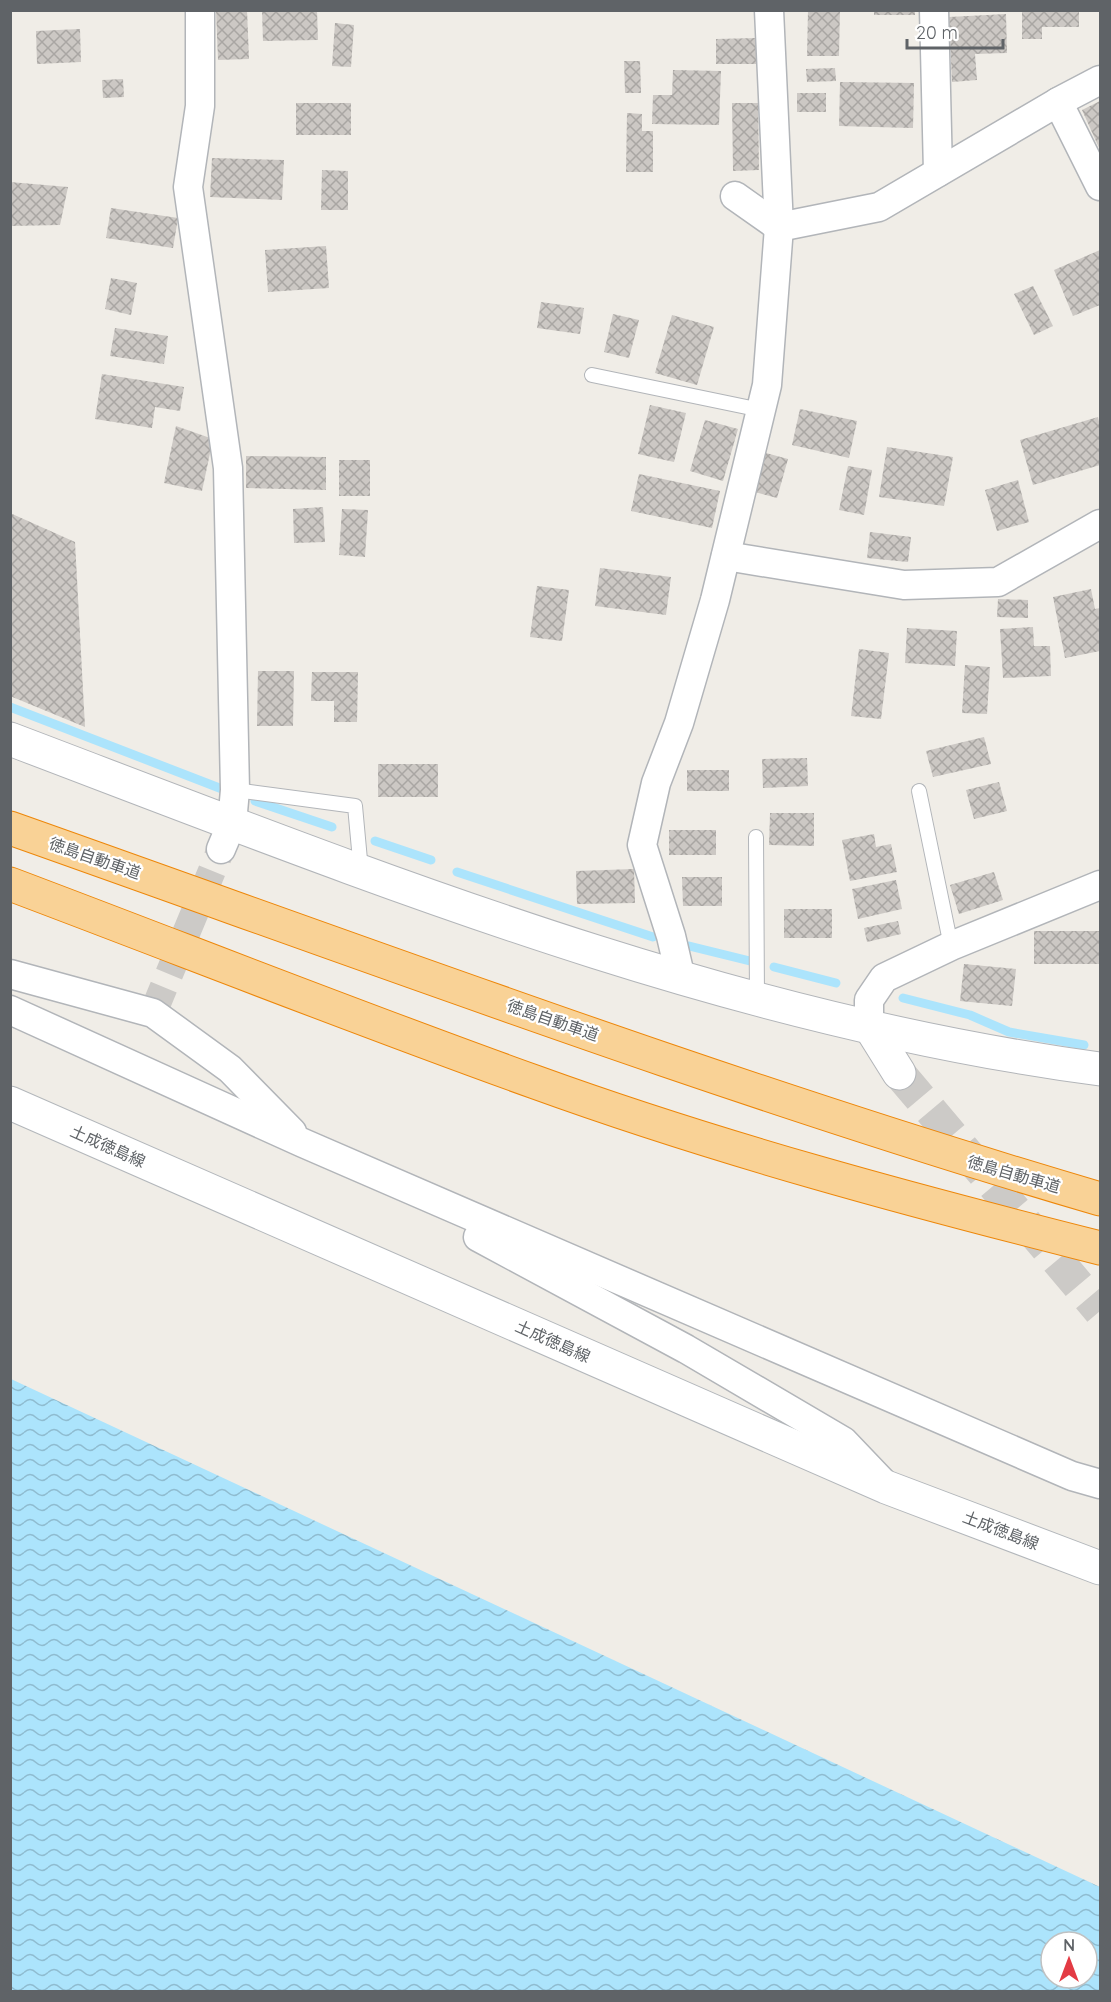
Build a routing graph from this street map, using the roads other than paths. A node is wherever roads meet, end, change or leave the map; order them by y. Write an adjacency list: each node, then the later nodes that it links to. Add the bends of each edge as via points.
1 (200, 10): 15 (street, via 200,106 188,187 228,468)
2 (769, 10): 9 (street)
3 (934, 10): 6 (street)
4 (1101, 80): 5 (street)
5 (1058, 102): 6 (street); 7 (street)
6 (938, 172): 9 (street, via 879,207)
7 (1101, 186)
8 (735, 196): 9 (street)
9 (779, 227): 11 (street, via 767,385)
10 (592, 375): 11 (lane)
11 (761, 410): 13 (street)
12 (1101, 524): 13 (street, via 998,582 904,585)
13 (726, 556): 25 (street, via 679,723 656,783 642,845)
14 (10, 739): 18 (street)
15 (235, 790): 18 (street); 20 (lane, via 356,806)
16 (919, 791): 23 (lane)
17 (10, 828): 33 (highway, 徳島自動車道, via 779,1098 950,1155)
18 (227, 836): 20 (street)
19 (756, 837): 26 (lane)
20 (361, 872): 25 (street, via 578,948)
21 (10, 884): 34 (highway, via 537,1083 761,1155 936,1206)
22 (1101, 885): 23 (street)
23 (951, 946): 28 (street, via 884,978 869,1000)
24 (10, 974): 32 (street, via 153,1013 230,1069)
25 (681, 979): 26 (street)
26 (757, 998): 28 (street)
27 (13, 1013): 32 (street)
28 (869, 1025): 29 (street); 30 (street)
29 (1101, 1070)
30 (899, 1073)
31 (10, 1103): 36 (street, 土成徳島線)
32 (303, 1143): 35 (street, via 1072,1476); 36 (street, via 745,1383 843,1441)
33 (1101, 1199)
34 (1101, 1248)
35 (1101, 1484)
36 (886, 1487): 37 (street, 土成徳島線)
37 (1101, 1568)

